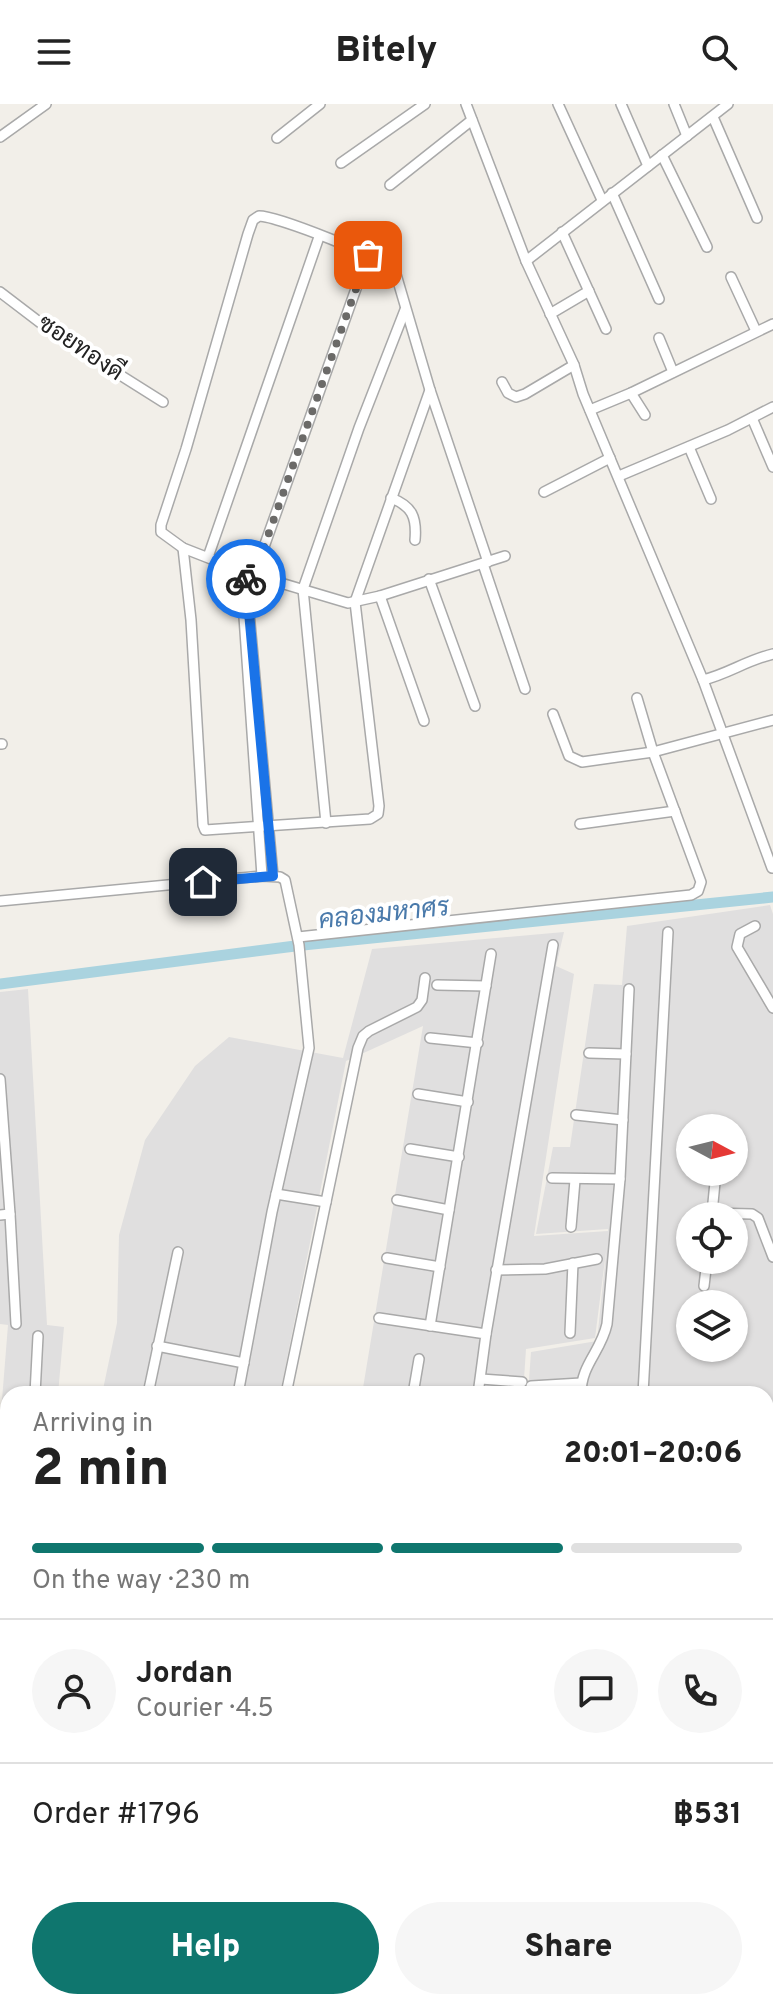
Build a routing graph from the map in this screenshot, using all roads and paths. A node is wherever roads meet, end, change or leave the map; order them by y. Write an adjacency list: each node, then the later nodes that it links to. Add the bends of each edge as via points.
1 (46, 104): 12 (street)
2 (320, 104): 13 (street)
3 (425, 104): 15 (street)
4 (466, 104): 10 (street)
5 (558, 104): 19 (street)
6 (621, 104): 16 (street)
7 (674, 104): 11 (street)
8 (728, 104): 9 (street)
9 (713, 117): 11 (street); 20 (street)
10 (472, 120): 17 (street); 25 (street)
11 (687, 136): 14 (street)
12 (0, 137)
13 (277, 138)
14 (662, 155): 16 (street); 23 (street)
15 (341, 163)
16 (648, 166): 18 (street)
17 (390, 185)
18 (612, 193): 19 (street); 29 (street)
19 (602, 200): 21 (street)
20 (757, 218)
21 (562, 232): 25 (street); 27 (street)
22 (319, 237): 24 (street); 54 (street, via 265,216 253,220 161,525 166,538); 56 (street)
23 (707, 247)
24 (368, 255): 30 (street, via 395,271); 58 (street)
25 (526, 261): 31 (street)
26 (731, 277): 34 (street)
27 (589, 291): 31 (street); 33 (street)
28 (0, 292): 41 (street, ซอยทองดี, via 55,334)
29 (659, 299)
30 (405, 310): 39 (street); 60 (street)
31 (550, 314): 36 (street)
32 (773, 324): 34 (street)
33 (606, 329)
34 (756, 331): 37 (street)
35 (659, 338): 37 (street)
36 (574, 365): 38 (street, via 516,397); 43 (street)
37 (673, 372): 40 (street)
38 (502, 382)
39 (430, 390): 51 (street); 57 (street)
40 (631, 393): 43 (street); 44 (street)
41 (163, 402)
42 (773, 407): 45 (street)
43 (590, 410): 47 (street)
44 (645, 415)
45 (752, 418): 46 (street); 48 (street)
46 (689, 447): 49 (street); 52 (street)
47 (610, 458): 49 (street); 50 (street)
48 (773, 467)
49 (619, 476): 64 (street)
50 (544, 492)
51 (391, 498): 53 (street, via 411,510); 62 (street)
52 (711, 499)
53 (415, 540)
54 (183, 548): 56 (street); 76 (street, via 203,825 211,832)
55 (505, 556): 57 (street)
56 (208, 557): 58 (street)
57 (485, 563): 59 (street); 65 (street)
58 (249, 576): 60 (street); 76 (street)
59 (429, 579): 61 (street); 67 (street)
60 (303, 589): 62 (street); 74 (street)
61 (380, 596): 62 (street); 70 (street)
62 (355, 602): 74 (street, via 378,814)
63 (773, 654): 64 (street, via 743,663 728,675)
64 (703, 680): 71 (street)
65 (525, 689)
66 (637, 698): 72 (street)
67 (475, 706)
68 (553, 714): 72 (street, via 575,761)
69 (773, 720): 71 (street)
70 (424, 721)
71 (719, 733): 72 (street); 77 (street)
72 (653, 752): 73 (street)
73 (675, 811): 75 (street); 82 (street, via 701,882 691,895)
74 (326, 823): 76 (street)
75 (580, 824)
76 (263, 828): 78 (street)
77 (772, 868)
78 (267, 876): 79 (street); 82 (street, via 285,880)
79 (0, 901)
80 (755, 926): 89 (street, via 740,934 737,947)
81 (668, 932): 138 (street)
82 (299, 941): 104 (street, via 308,1061)
83 (553, 945): 117 (street)
84 (491, 954): 87 (street)
85 (425, 978): 106 (street, via 417,1007 363,1036)
86 (437, 985): 87 (street)
87 (486, 986): 91 (street)
88 (629, 989): 93 (street)
89 (773, 1008)
90 (430, 1038): 91 (street)
91 (478, 1043): 96 (street)
92 (589, 1053): 93 (street)
93 (626, 1054): 98 (street)
94 (0, 1079): 109 (street)
95 (418, 1094): 96 (street)
96 (468, 1102): 100 (street)
97 (576, 1115): 98 (street)
98 (623, 1120): 102 (street)
99 (410, 1149): 100 (street)
100 (459, 1157): 107 (street)
101 (552, 1178): 103 (street)
102 (620, 1179): 103 (street); 137 (street, via 607,1324)
103 (575, 1180): 110 (street)
104 (276, 1194): 106 (street); 128 (street)
105 (397, 1200): 107 (street)
106 (326, 1202): 133 (street)
107 (449, 1210): 116 (street)
108 (748, 1214): 112 (street, via 758,1218)
109 (5, 1215): 121 (street)
110 (571, 1227)
111 (178, 1252): 126 (street)
112 (773, 1257)
113 (387, 1258): 116 (street)
114 (597, 1259): 115 (street)
115 (573, 1263): 117 (street); 123 (street)
116 (440, 1267): 122 (street)
117 (496, 1270): 124 (street)
118 (705, 1274): 119 (street)
119 (704, 1286)
120 (379, 1318): 122 (street)
121 (16, 1324)
122 (430, 1326): 124 (street)
123 (570, 1333)
124 (486, 1334): 129 (street)
125 (38, 1336): 130 (street)
126 (157, 1346): 128 (street); 131 (street)
127 (419, 1359): 134 (street)
128 (244, 1363): 132 (street)
129 (481, 1379): 135 (street); 136 (street)
130 (35, 1386)
131 (150, 1386)
132 (240, 1386)
133 (288, 1386)
134 (414, 1386)
135 (480, 1386)
136 (554, 1386)
137 (582, 1386)
138 (643, 1386)

